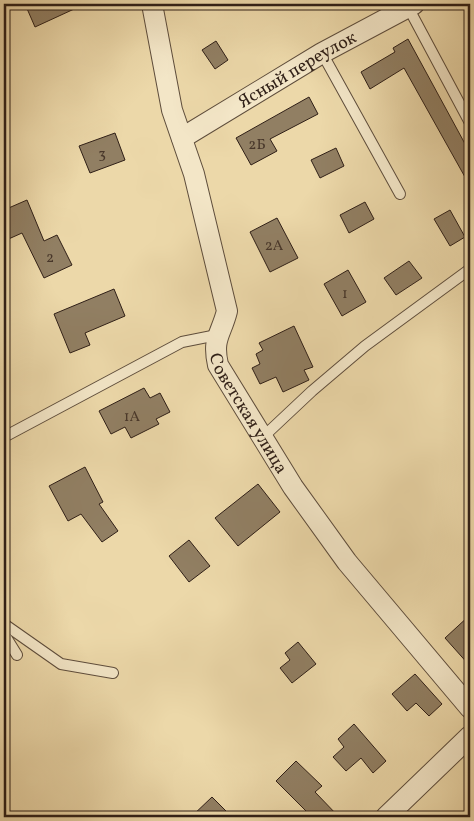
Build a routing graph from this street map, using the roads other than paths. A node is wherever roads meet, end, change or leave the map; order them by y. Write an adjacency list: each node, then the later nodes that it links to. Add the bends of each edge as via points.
1 (152, 4): 5 (street, Советская улица, via 172,110)
2 (411, 5): 3 (street, Ясный переулок); 4 (lane)
3 (322, 53): 5 (street, Ясный переулок); 6 (lane)
4 (470, 123)
5 (182, 138): 8 (street, Советская улица, via 194,174 227,311)
6 (400, 194)
7 (470, 270): 10 (lane, via 365,346)
8 (217, 335): 9 (lane, via 182,342); 10 (street, Советская улица, via 214,348 218,365)
9 (4, 437)
10 (262, 438): 15 (street, Советская улица, via 347,562)
11 (4, 624): 14 (lane, via 61,664)
12 (4, 634): 13 (lane)
13 (17, 655)
14 (112, 673)
15 (470, 708)
16 (467, 745): 17 (street)
17 (386, 817)

